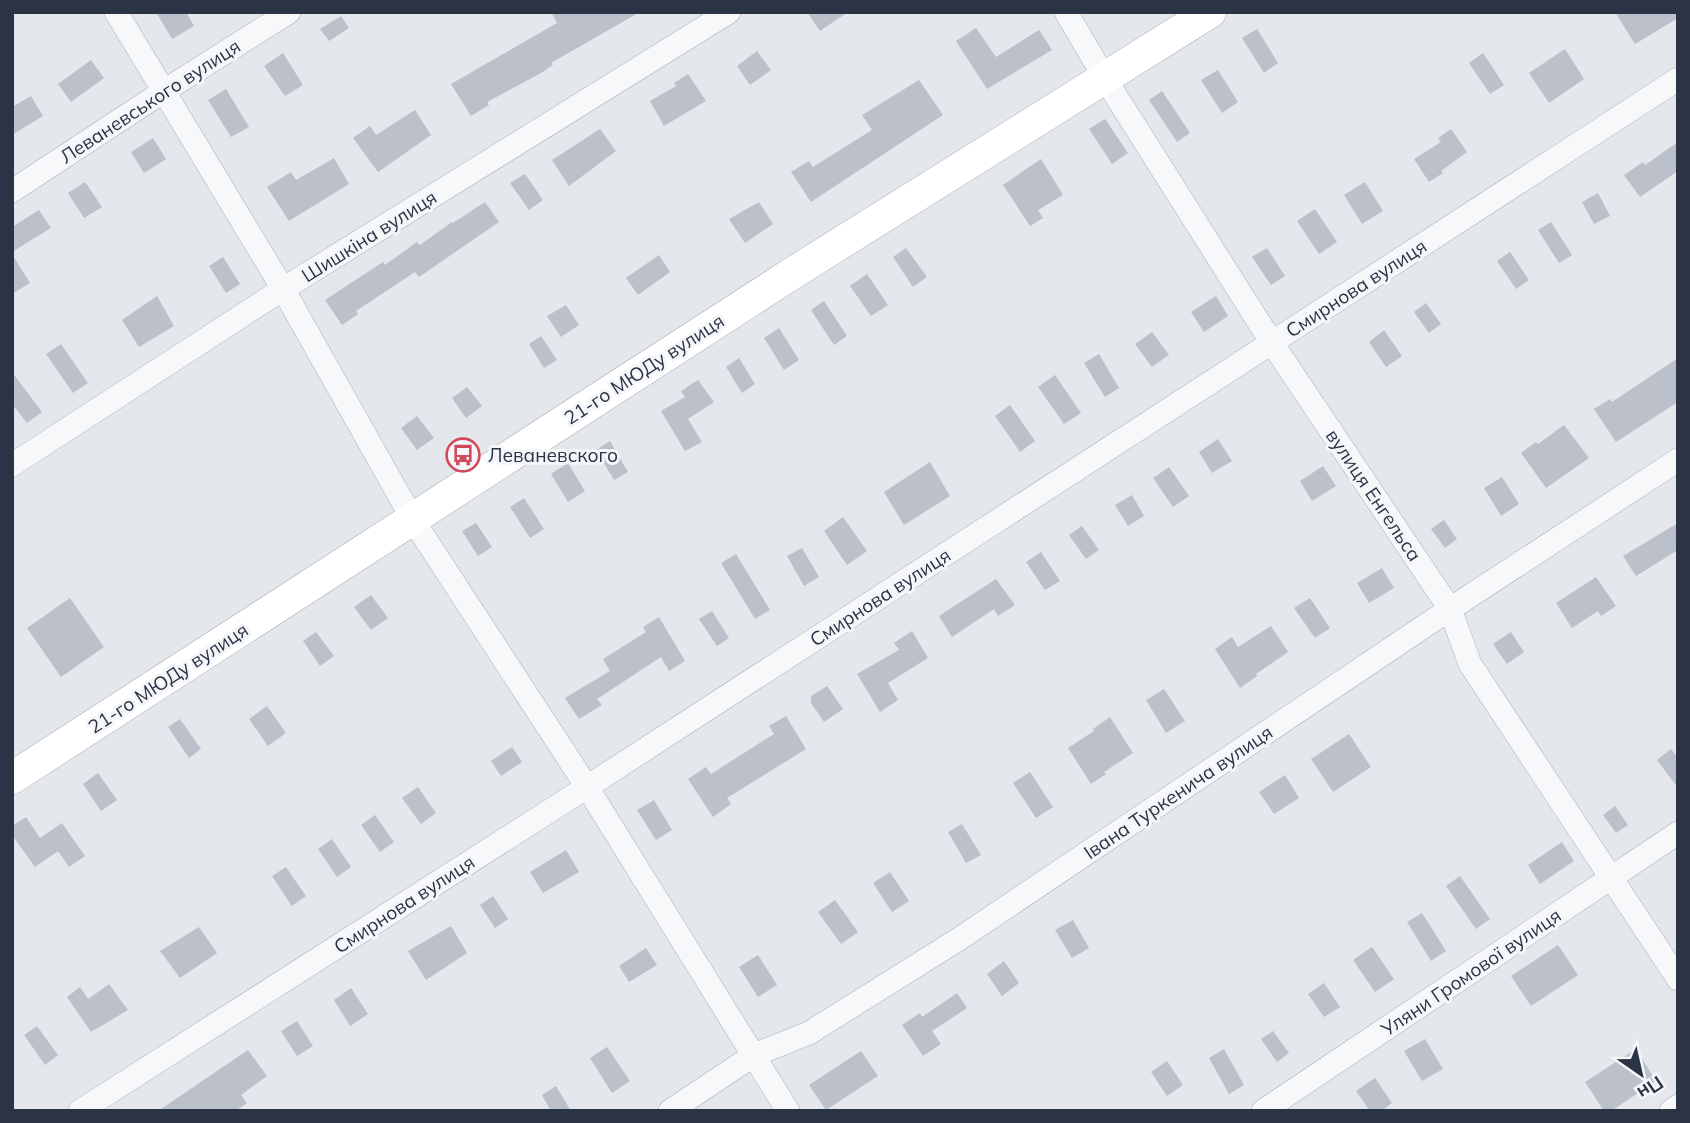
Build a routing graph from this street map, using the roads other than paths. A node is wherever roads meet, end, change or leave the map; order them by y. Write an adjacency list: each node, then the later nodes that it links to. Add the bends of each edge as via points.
1 (116, 12): 8 (street)
2 (289, 12): 8 (street, Леваневського вулиця)
3 (729, 12): 10 (street, Шишкіна вулиця)
4 (1066, 12): 6 (street, вулиця Енгельса)
5 (1210, 12): 6 (street, 21-го МЮДу вулиця)
6 (1104, 77): 11 (street, вулиця Енгельса); 14 (street, 21-го МЮДу вулиця)
7 (1678, 79): 11 (street, Смирнова вулиця)
8 (164, 91): 9 (street, Леваневського вулиця); 10 (street)
9 (12, 191)
10 (283, 289): 13 (street, Шишкіна вулиця); 14 (street)
11 (1272, 343): 15 (street, вулиця Енгельса); 17 (street, Смирнова вулиця)
12 (1678, 460): 15 (street, Івана Туркенича вулиця)
13 (12, 465)
14 (413, 520): 16 (street, 21-го МЮДу вулиця); 17 (street)
15 (1450, 609): 19 (street, вулиця Енгельса, via 1470,664); 21 (street, Івана Туркенича вулиця, via 959,939 809,1033)
16 (12, 778)
17 (587, 787): 21 (street); 23 (street, Смирнова вулиця)
18 (1678, 833): 19 (street, Уляни Громової вулиця)
19 (1610, 878): 20 (street, вулиця Енгельса); 26 (street, Уляни Громової вулиця)
20 (1678, 979)
21 (754, 1055): 24 (street, Івана Туркенича вулиця); 25 (street)
22 (1678, 1106): 27 (street)
23 (80, 1111)
24 (670, 1111)
25 (788, 1111)
26 (1263, 1111)
27 (1671, 1111)

